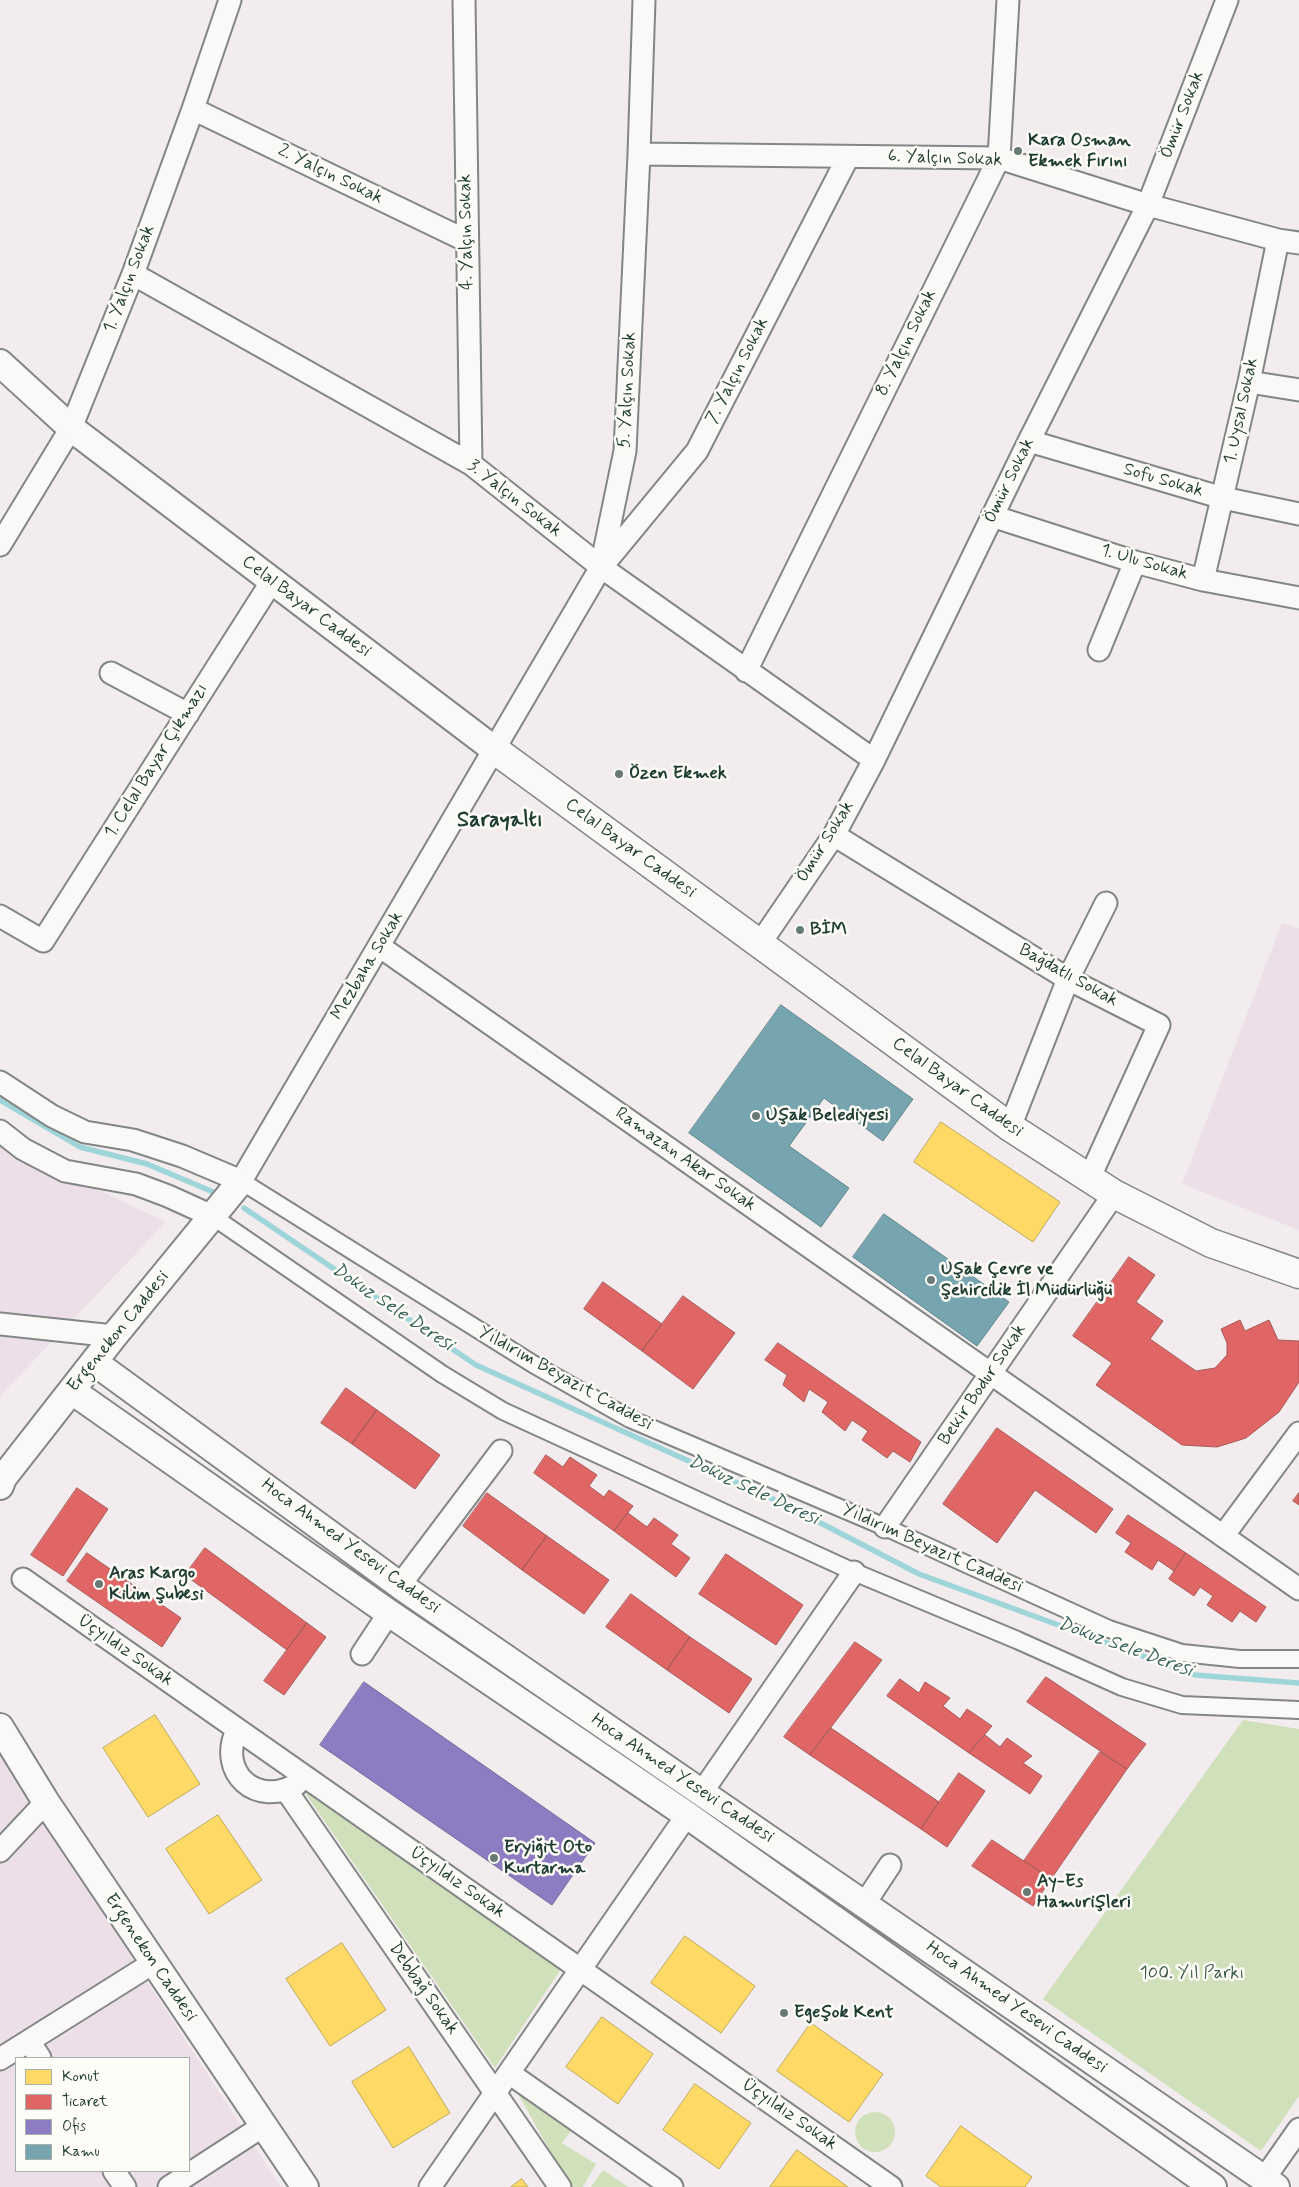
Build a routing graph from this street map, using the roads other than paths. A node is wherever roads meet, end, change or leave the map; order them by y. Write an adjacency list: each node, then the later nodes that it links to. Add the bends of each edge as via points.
1 (230, 0): 6 (street, 1. Yalçın Sokak)
2 (464, 0): 12 (street, 4. Yalçın Sokak)
3 (644, 0): 7 (street, 5. Yalçın Sokak)
4 (1008, 0): 9 (street, 8. Yalçın Sokak)
5 (1227, 0): 10 (street, Ömür Sokak)
6 (194, 109): 12 (street, 2. Yalçın Sokak); 14 (street, 1. Yalçın Sokak)
7 (639, 154): 8 (street, 6. Yalçın Sokak); 26 (street, 5. Yalçın Sokak, via 625,451)
8 (848, 157): 9 (street, 6. Yalçın Sokak); 26 (street, 7. Yalçın Sokak, via 697,451)
9 (999, 158): 10 (street, 6. Yalçın Sokak); 31 (street, 8. Yalçın Sokak)
10 (1148, 205): 11 (street, 6. Yalçın Sokak); 19 (street, Ömür Sokak)
11 (1278, 240): 13 (street, 6. Yalçın Sokak); 16 (street, 1. Uysal Sokak)
12 (467, 241): 20 (street, 4. Yalçın Sokak)
13 (1299, 243)
14 (134, 274): 18 (street, 1. Yalçın Sokak); 20 (street, 3. Yalçın Sokak)
15 (0, 362): 18 (street, Celal Bayar Caddesi)
16 (1249, 382): 17 (street); 21 (street, 1. Uysal Sokak)
17 (1299, 390)
18 (71, 428): 24 (street, 1. Yalçın Sokak); 28 (street, Celal Bayar Caddesi)
19 (1029, 442): 21 (street, Sofu Sokak); 23 (street, Ömür Sokak)
20 (471, 464): 26 (street, 3. Yalçın Sokak)
21 (1223, 498): 22 (street, Sofu Sokak); 27 (street, 1. Uysal Sokak)
22 (1299, 514)
23 (992, 516): 25 (street, 1. Ulu Sokak); 35 (street, Ömür Sokak)
24 (0, 545)
25 (1135, 562): 27 (street, 1. Ulu Sokak); 30 (street)
26 (601, 567): 31 (street, 3. Yalçın Sokak); 34 (street, 5. Yalçın Sokak)
27 (1203, 580): 29 (street, 1. Ulu Sokak)
28 (272, 581): 33 (street, 1. Celal Bayar Çıkmazı); 34 (street, Celal Bayar Caddesi)
29 (1299, 598)
30 (1100, 650)
31 (746, 671): 35 (street, 3. Yalçın Sokak)
32 (111, 672): 33 (street)
33 (188, 714): 38 (street, 1. Celal Bayar Çıkmazı, via 43,941)
34 (495, 750): 39 (main road, Celal Bayar Caddesi); 40 (street, Mezbaha Sokak)
35 (874, 760): 36 (street, Ömür Sokak)
36 (834, 835): 39 (street, Ömür Sokak); 41 (street, Bağdatlı Sokak)
37 (1106, 903): 41 (street)
38 (0, 916)
39 (759, 945): 43 (main road, Celal Bayar Caddesi)
40 (379, 946): 46 (street, Mezbaha Sokak); 53 (street, Ramazan Akar Sokak)
41 (1068, 979): 43 (street); 45 (street, Bağdatlı Sokak, via 1160,1025)
42 (0, 1082): 46 (street, Yıldırım Beyazıt Caddesi, via 52,1116 85,1132 133,1140)
43 (1010, 1127): 45 (main road, Celal Bayar Caddesi)
44 (0, 1132): 48 (street, via 23,1149 65,1171 136,1184)
45 (1089, 1179): 47 (main road, Celal Bayar Caddesi)
46 (241, 1181): 48 (street, Ergenekon Caddesi); 58 (street, Yıldırım Beyazıt Caddesi, via 533,1364 630,1419)
47 (1114, 1194): 49 (main road, Celal Bayar Caddesi, via 1211,1243); 53 (street, Bekir Bodur Sokak)
48 (212, 1216): 51 (street, Ergenekon Caddesi); 60 (street, via 442,1374 503,1411)
49 (1299, 1274)
50 (0, 1324): 51 (street)
51 (114, 1336): 52 (street, Ergenekon Caddesi)
52 (94, 1362): 54 (street, Ergenekon Caddesi); 62 (street, Hoca Ahmed Yesevi Caddesi)
53 (991, 1373): 58 (street, Bekir Bodur Sokak); 59 (street, Ramazan Akar Sokak)
54 (72, 1391): 57 (street, Ergenekon Caddesi); 64 (street, Hoca Ahmed Yesevi Caddesi)
55 (1299, 1433): 59 (street)
56 (501, 1451): 62 (street)
57 (1, 1481)
58 (885, 1527): 66 (street, Yıldırım Beyazıt Caddesi, via 1109,1629 1182,1653 1240,1659)
59 (1223, 1536): 63 (street, Ramazan Akar Sokak)
60 (854, 1572): 67 (street, via 1122,1687 1182,1705); 72 (street)
61 (23, 1580): 69 (street, Üçyıldız Sokak)
62 (400, 1585): 72 (street, Hoca Ahmed Yesevi Caddesi)
63 (1299, 1589)
64 (388, 1613): 65 (street); 74 (street, Hoca Ahmed Yesevi Caddesi)
65 (362, 1654)
66 (1299, 1660)
67 (1299, 1710)
68 (0, 1727): 73 (street, Ergenekon Caddesi)
69 (237, 1730): 70 (street, Üçyıldız Sokak); 71 (street, via 231,1752 239,1776 260,1791)
70 (304, 1777): 71 (street); 79 (street, Üçyıldız Sokak)
71 (286, 1790): 83 (street, Debbağ Sokak)
72 (702, 1792): 77 (street, Hoca Ahmed Yesevi Caddesi)
73 (46, 1802): 75 (street); 78 (street, Ergenekon Caddesi)
74 (687, 1815): 79 (street); 95 (street, Hoca Ahmed Yesevi Caddesi)
75 (0, 1851)
76 (890, 1865): 77 (street)
77 (864, 1904): 87 (street, Hoca Ahmed Yesevi Caddesi)
78 (153, 1963): 80 (street); 84 (street, Ergenekon Caddesi)
79 (581, 1970): 82 (street); 94 (street, Üçyıldız Sokak)
80 (34, 2050): 81 (street)
81 (0, 2059)
82 (509, 2073): 83 (street); 93 (street)
83 (495, 2093): 91 (street); 92 (street, Debbağ Sokak)
84 (263, 2126): 89 (street); 90 (street, Ergenekon Caddesi)
85 (1299, 2129): 87 (street)
86 (115, 2172): 88 (street)
87 (1271, 2184): 96 (street, via 1252,2176)
88 (125, 2187)
89 (169, 2187)
90 (305, 2187)
91 (430, 2187)
92 (560, 2187)
93 (672, 2187)
94 (891, 2187)
95 (1213, 2187)
96 (1238, 2187)

